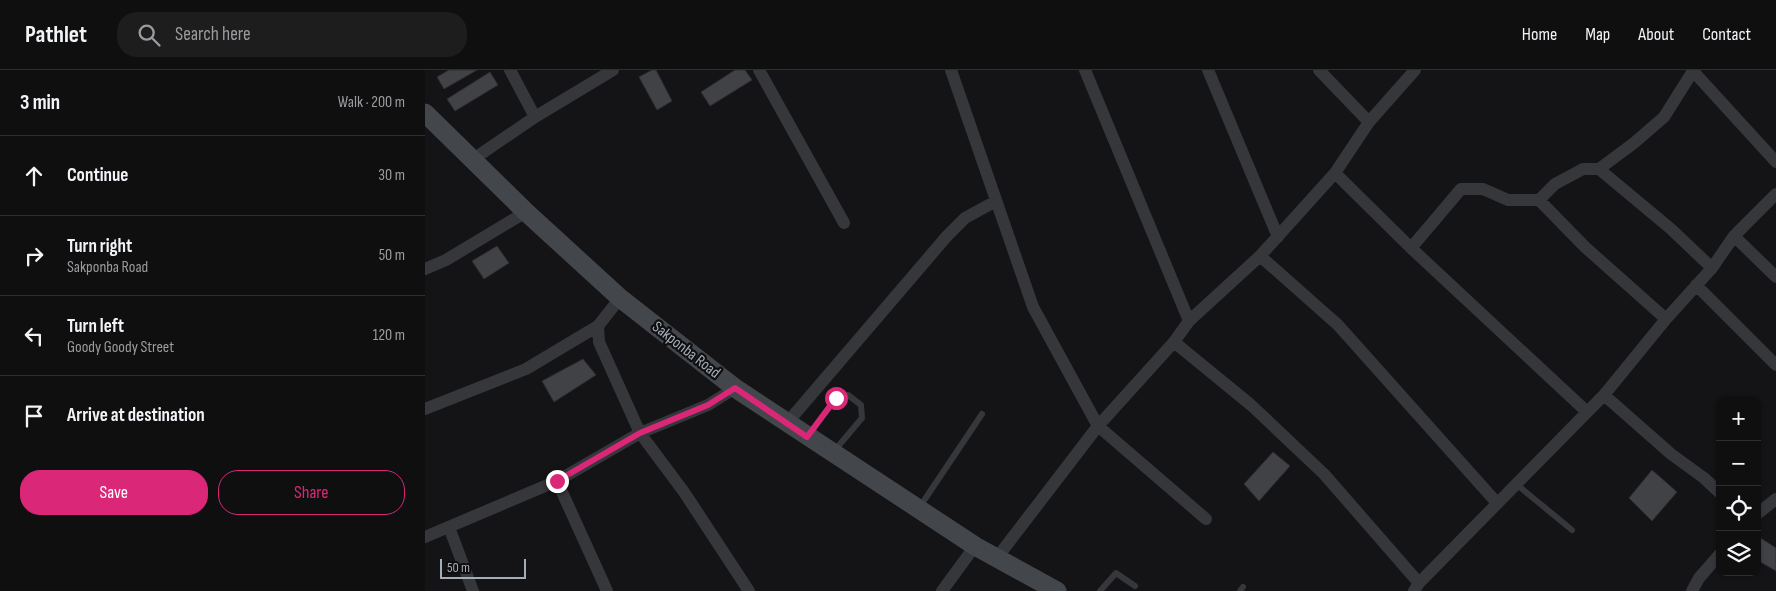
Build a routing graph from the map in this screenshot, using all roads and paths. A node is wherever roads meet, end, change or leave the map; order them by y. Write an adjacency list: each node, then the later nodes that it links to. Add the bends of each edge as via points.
1 (510, 70): 11 (street)
2 (613, 70): 11 (street)
3 (759, 70): 21 (street)
4 (951, 70): 19 (street)
5 (1085, 70): 32 (street)
6 (1208, 70): 23 (street)
7 (1319, 70): 12 (street)
8 (1415, 70): 12 (street)
9 (1693, 70): 14 (street); 15 (street, via 1664,117)
10 (425, 113): 13 (main road, Sakponba Road)
11 (535, 117): 13 (street)
12 (1369, 122): 16 (street)
13 (472, 160): 20 (main road, Sakponba Road)
14 (1776, 162)
15 (1599, 169): 18 (street, via 1583,169 1555,184); 26 (street, via 1671,229)
16 (1335, 173): 23 (street); 24 (street)
17 (1775, 196): 22 (street)
18 (1539, 200): 24 (street, via 1508,200 1483,189 1461,189); 31 (street, via 1585,247)
19 (996, 201): 41 (street, via 965,218 947,236); 42 (street, via 1033,307)
20 (526, 212): 27 (street); 30 (main road, Sakponba Road)
21 (844, 223)
22 (1734, 236): 26 (street); 28 (street)
23 (1278, 237): 25 (street)
24 (1411, 248): 39 (street)
25 (1260, 256): 32 (street); 50 (street, via 1338,326)
26 (1711, 268): 29 (street)
27 (425, 269)
28 (1776, 277)
29 (1696, 285): 31 (street); 35 (street)
30 (620, 298): 33 (street); 36 (main road, Sakponba Road)
31 (1666, 318): 37 (street)
32 (1189, 321): 34 (street)
33 (598, 326): 38 (street, via 526,369); 43 (street, via 599,342)
34 (1174, 342): 42 (street); 61 (street, via 1251,405 1324,474)
35 (1776, 365)
36 (735, 388): 41 (main road, Sakponba Road); 43 (street, via 708,405)
37 (1604, 395): 39 (street); 48 (street)
38 (425, 409)
39 (1586, 411): 47 (street)
40 (981, 414): 51 (lane)
41 (787, 424): 44 (main road, Sakponba Road)
42 (1098, 426): 53 (street); 58 (street)
43 (640, 433): 46 (street); 64 (street, via 684,492)
44 (807, 437): 45 (main road, Sakponba Road); 45 (lane, via 836,398 847,395 861,405 862,418)
45 (833, 453): 51 (main road, Sakponba Road)
46 (557, 481): 54 (street); 63 (street)
47 (1516, 484): 50 (street); 55 (lane)
48 (1716, 489)
49 (1776, 499): 52 (street)
50 (1497, 504): 61 (street)
51 (918, 509): 57 (main road, Sakponba Road)
52 (1761, 511)
53 (1207, 519)
54 (449, 527): 56 (street); 62 (street)
55 (1572, 530)
56 (425, 537)
57 (975, 546): 58 (main road, Sakponba Road); 65 (street)
58 (996, 558): 66 (main road, Sakponba Road)
59 (1716, 559): 68 (street)
60 (1135, 586): 67 (lane, via 1115,573)
61 (1416, 587)
62 (473, 591)
63 (607, 591)
64 (749, 591)
65 (942, 591)
66 (1057, 591)
67 (1100, 591)
68 (1692, 591)

